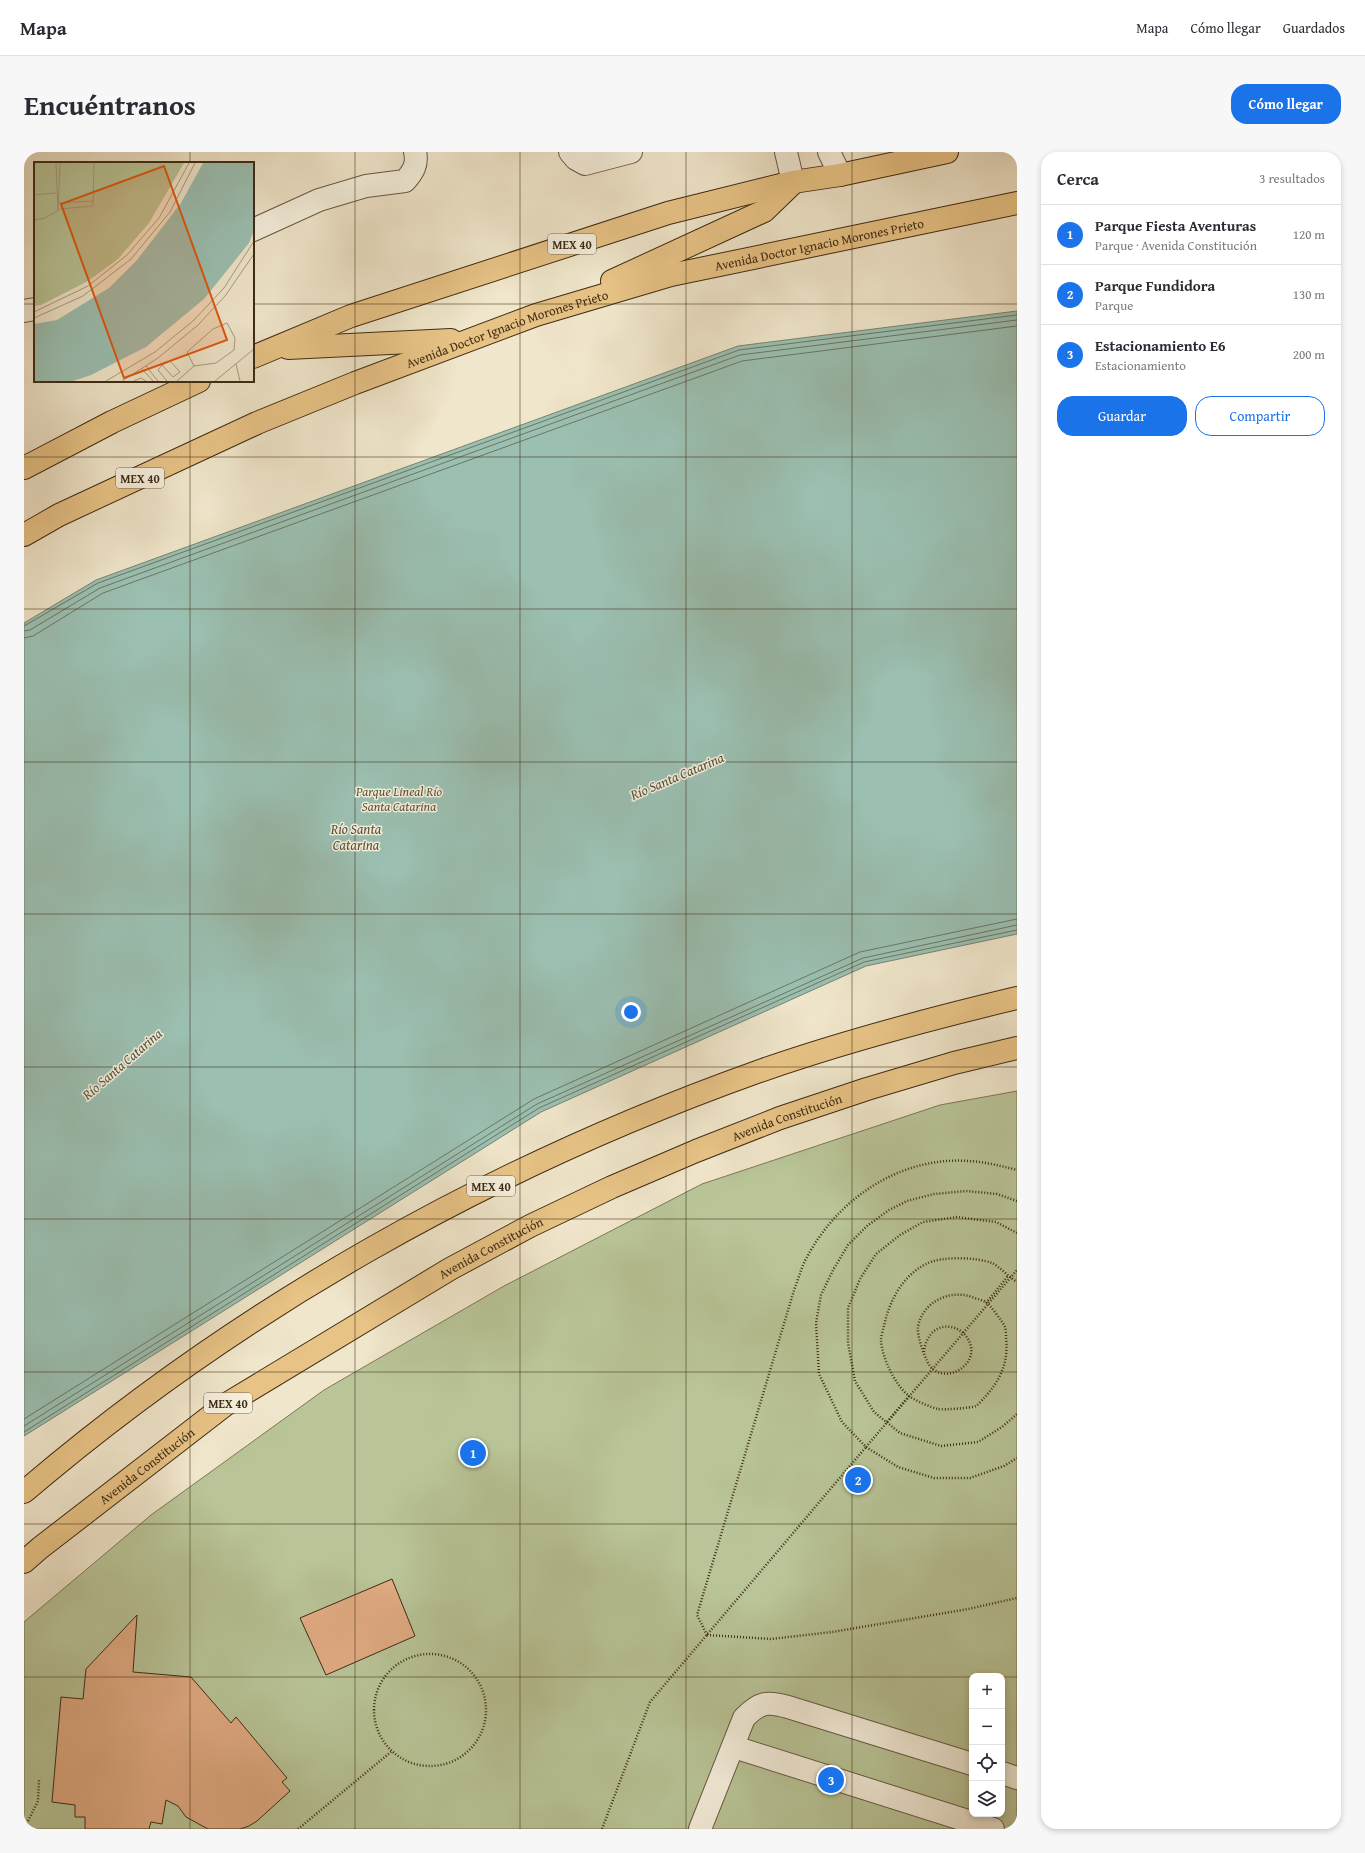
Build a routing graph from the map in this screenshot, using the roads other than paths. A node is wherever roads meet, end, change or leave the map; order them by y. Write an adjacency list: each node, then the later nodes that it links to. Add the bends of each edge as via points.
1 (415, 152): 10 (lane, via 414,170 405,181 366,186 319,200)
2 (570, 152): 3 (lane, via 585,164)
3 (631, 152)
4 (786, 152): 8 (lane)
5 (829, 152): 7 (lane)
6 (947, 152): 7 (highway, MEX 40)
7 (840, 175): 8 (highway, MEX 40)
8 (793, 182): 13 (highway, via 764,211); 15 (highway, MEX 40, via 668,213 351,316)
9 (1017, 203): 13 (highway, Avenida Doctor Ignacio Morones Prieto / MEX 40, via 671,275)
10 (254, 230)
11 (34, 309): 12 (lane)
12 (24, 311)
13 (536, 315): 14 (highway, Avenida Doctor Ignacio Morones Prieto / MEX 40)
14 (472, 339): 15 (highway); 18 (highway, Avenida Doctor Ignacio Morones Prieto / MEX 40, via 355,382 257,423)
15 (263, 353)
16 (197, 382): 17 (highway)
17 (24, 468)
18 (24, 535)
19 (1017, 998): 21 (highway, MEX 40, via 853,1041 758,1072 594,1137 504,1179 342,1266 264,1315 187,1366 113,1420)
20 (1017, 1048): 22 (highway, Avenida Constitución / MEX 40, via 954,1063 780,1118 612,1186 530,1226 450,1269 225,1405)
21 (24, 1492)
22 (24, 1562)
23 (734, 1747): 24 (lane, via 744,1718 762,1704 774,1703); 27 (lane); 28 (lane)
24 (969, 1763)
25 (1005, 1774): 26 (lane)
26 (1017, 1778)
27 (700, 1829)
28 (992, 1829)

